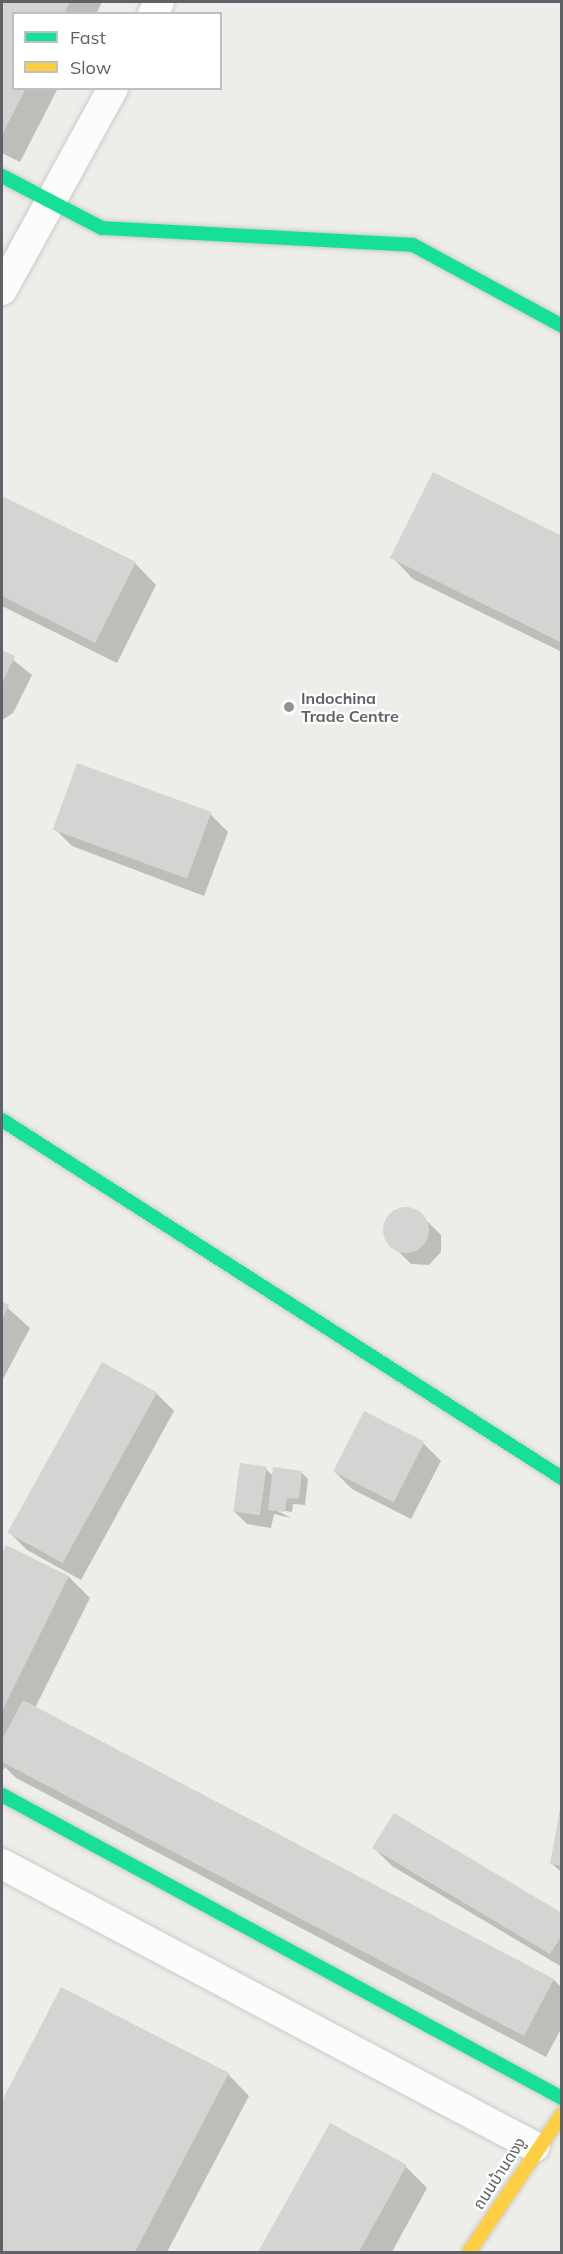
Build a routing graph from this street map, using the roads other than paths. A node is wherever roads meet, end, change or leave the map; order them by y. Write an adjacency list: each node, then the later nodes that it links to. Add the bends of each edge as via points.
1 (112, 90): 3 (street)
2 (2, 176): 3 (street)
3 (52, 202): 4 (street); 5 (street, via 102,228 413,245)
4 (2, 290)
5 (561, 326)
6 (2, 1120): 7 (street)
7 (561, 1478)
8 (2, 1795): 10 (street)
9 (2, 1864): 12 (street)
10 (561, 2098)
11 (561, 2114): 12 (street, ถนนบ้านดงงู)
12 (535, 2147): 13 (street, ถนนบ้านดงงู)
13 (469, 2253)

